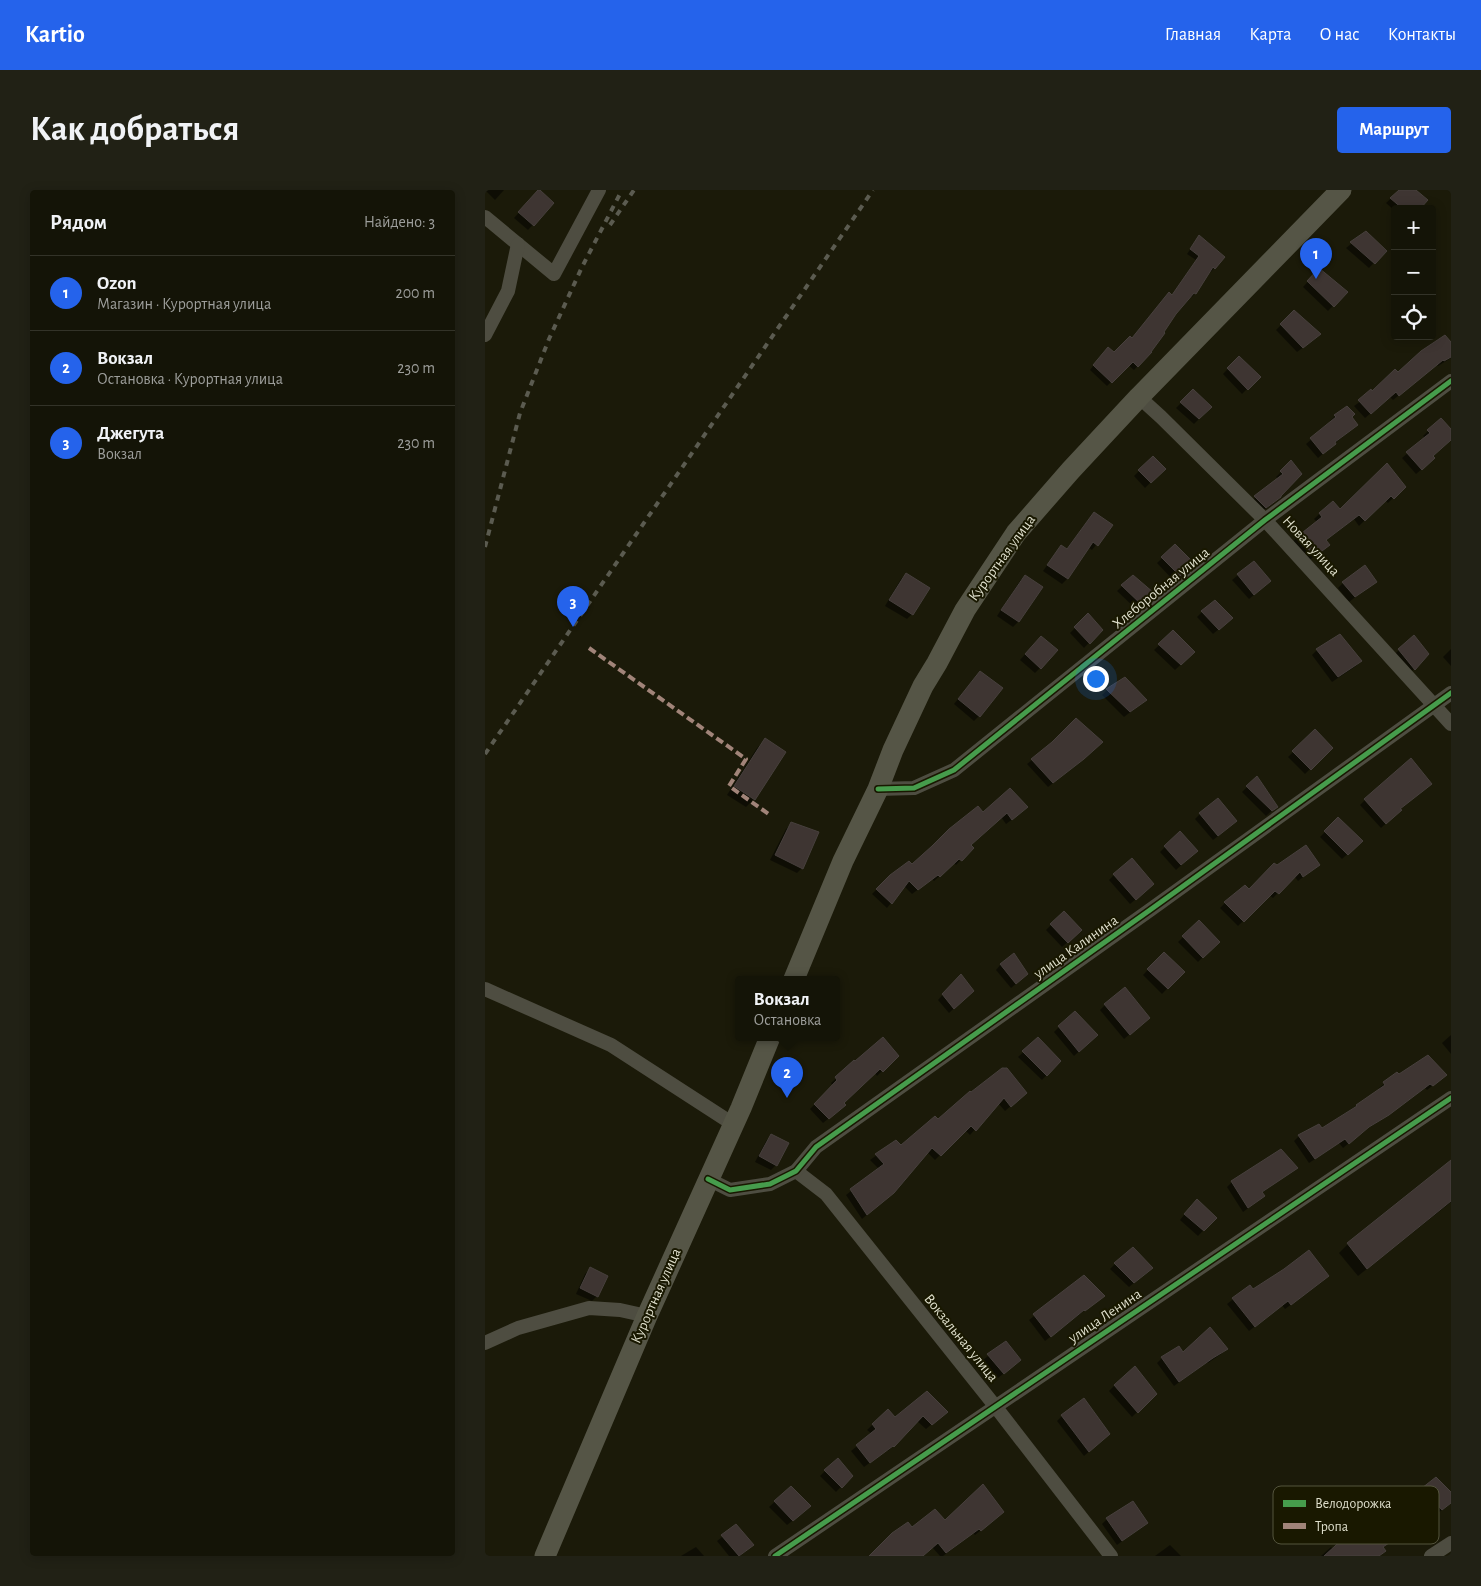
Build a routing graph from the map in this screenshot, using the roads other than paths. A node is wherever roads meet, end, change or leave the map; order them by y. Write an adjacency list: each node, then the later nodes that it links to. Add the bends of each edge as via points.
1 (599, 190): 4 (street, via 554,274)
2 (1341, 190): 7 (main road, Курортная улица)
3 (485, 217): 4 (street)
4 (518, 244): 5 (street, via 508,291)
5 (485, 335)
6 (1451, 381): 8 (street, Хлеборобная улица)
7 (1139, 397): 8 (street, Новая улица); 12 (main road, Курортная улица, via 1016,533 965,610 923,686)
8 (1265, 520): 10 (street, Новая улица); 12 (street, Хлеборобная улица, via 954,770 914,788)
9 (1451, 694): 10 (street, улица Калинина)
10 (1434, 705): 11 (street, Новая улица); 18 (street, улица Калинина, via 816,1147)
11 (1451, 724)
12 (878, 789): 13 (main road, Курортная улица, via 843,861)
13 (795, 976)
14 (485, 989): 17 (street, via 611,1045)
15 (768, 1041): 17 (main road, Курортная улица)
16 (1451, 1098): 22 (street, улица Ленина)
17 (733, 1124): 19 (main road, Курортная улица)
18 (796, 1171): 19 (street, улица Калинина, via 770,1184 730,1190); 22 (street, Вокзальная улица, via 826,1194)
19 (708, 1179): 20 (main road, Курортная улица)
20 (647, 1316): 21 (street, via 589,1308 518,1328); 24 (main road, Курортная улица)
21 (485, 1343)
22 (995, 1406): 25 (street, улица Ленина); 26 (street, Вокзальная улица)
23 (1451, 1543): 27 (street)
24 (545, 1556)
25 (775, 1556)
26 (1111, 1556)
27 (1431, 1556)

